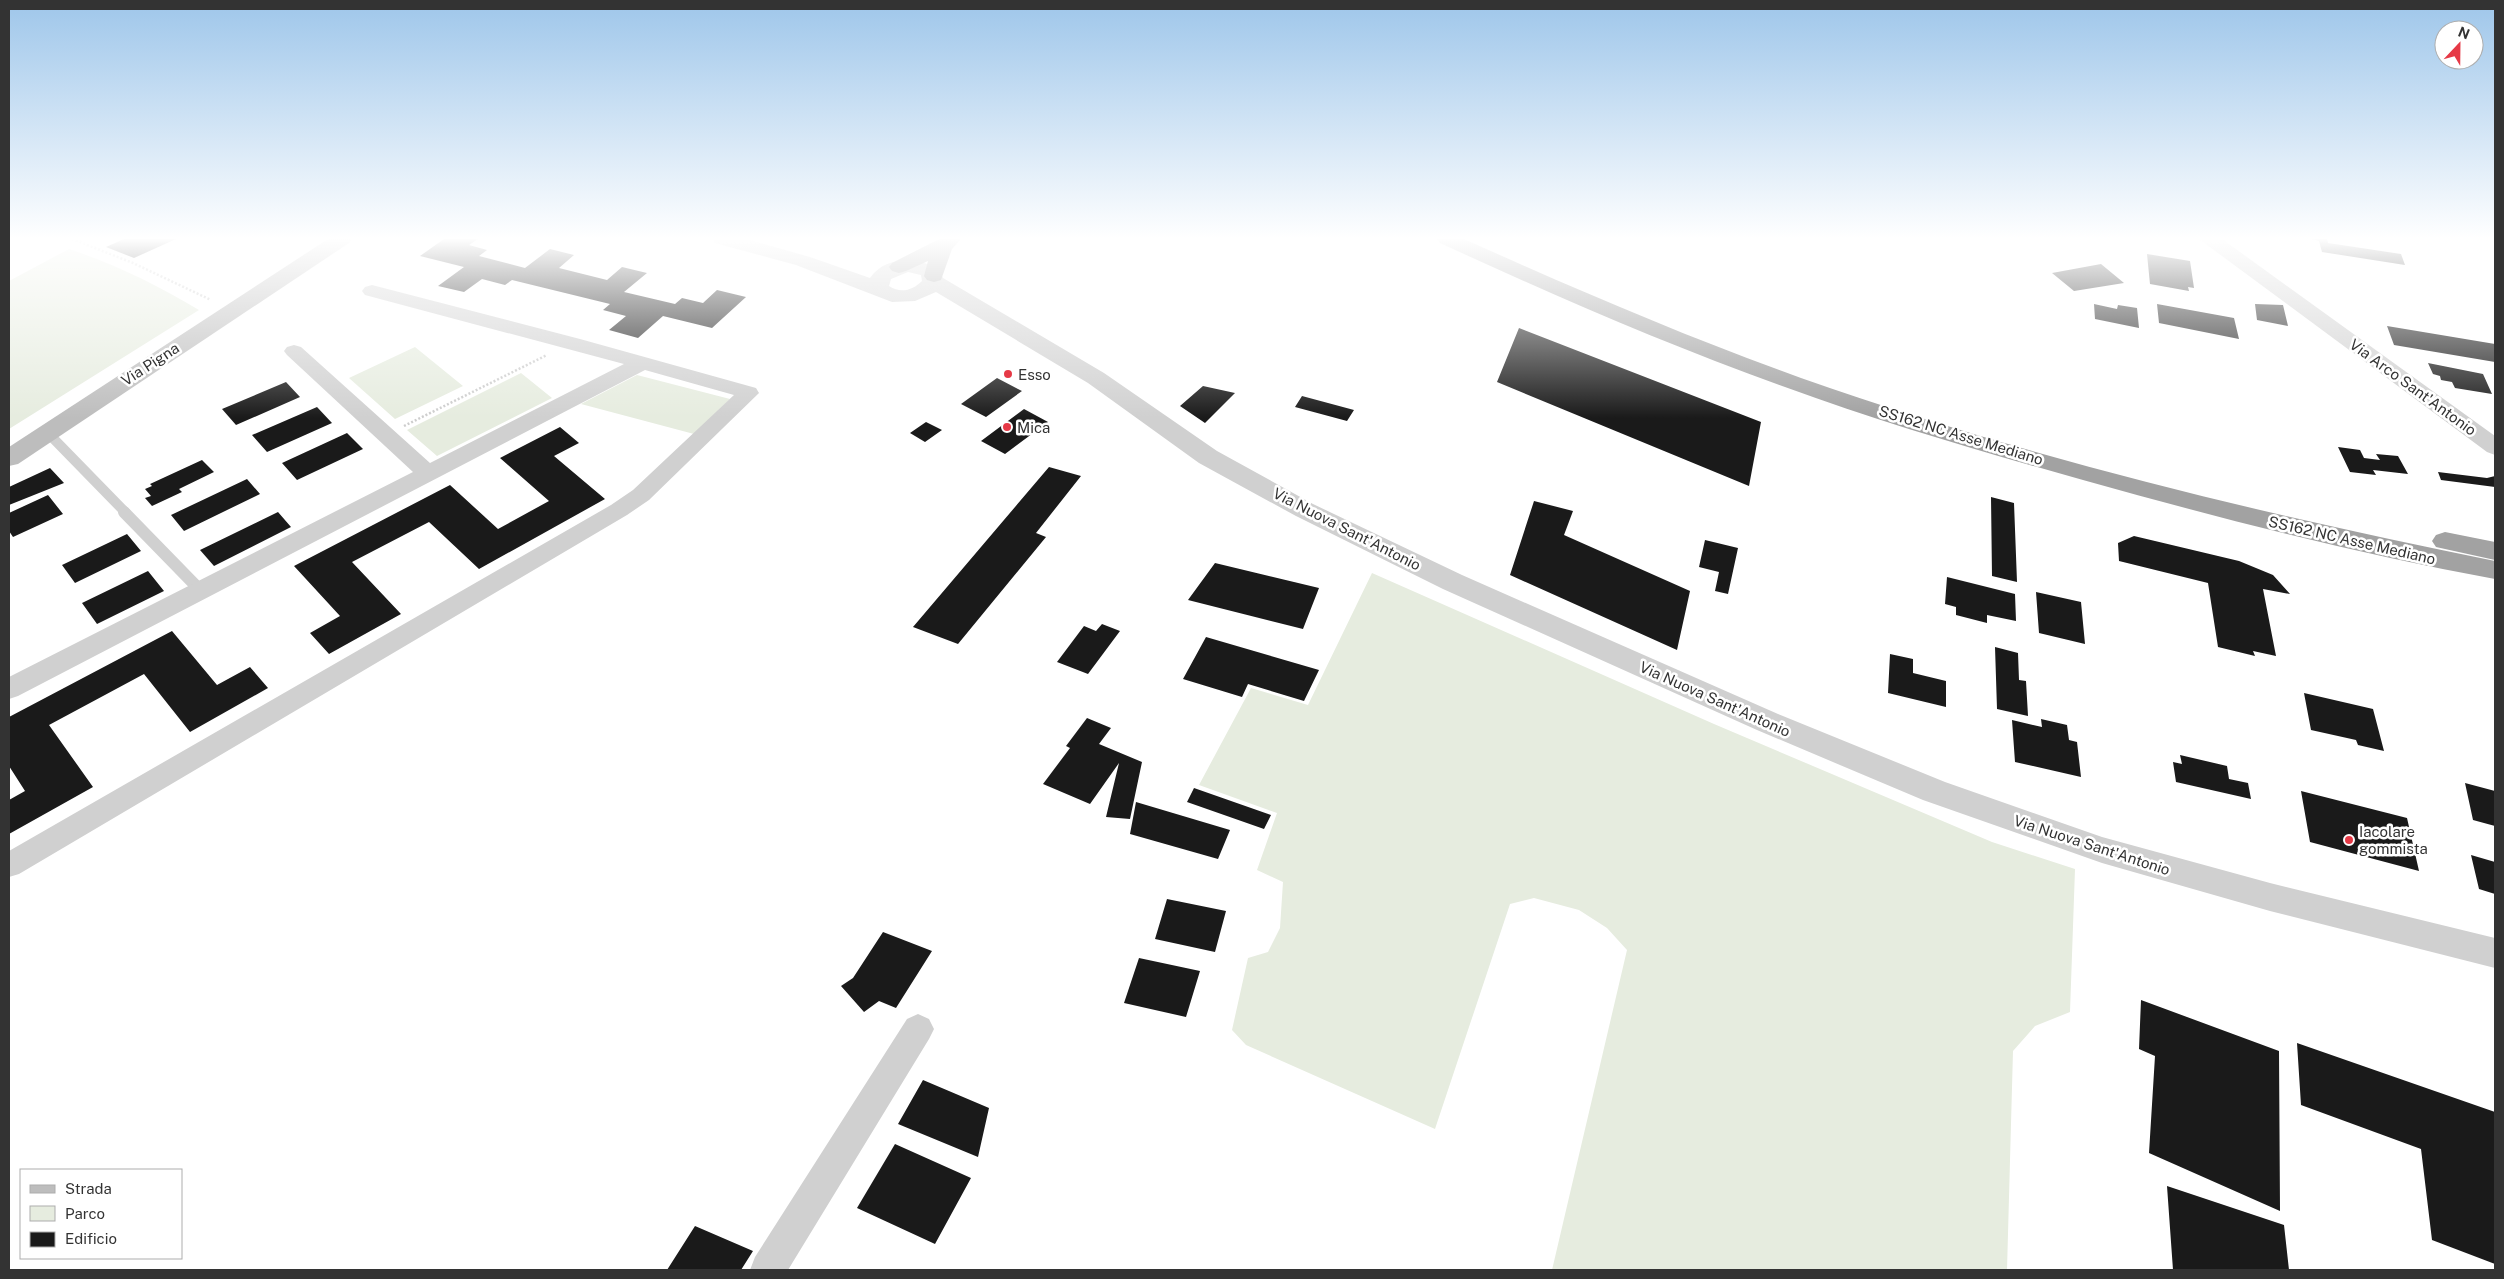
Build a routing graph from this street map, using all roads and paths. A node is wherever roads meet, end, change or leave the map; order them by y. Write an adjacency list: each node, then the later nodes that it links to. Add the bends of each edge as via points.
1 (208, 299): 9 (path)
2 (250, 299): 9 (main road, Via Pigna)
3 (402, 299): 11 (street)
4 (917, 299): 10 (street, Via Nuova Sant'Antonio)
5 (962, 299): 10 (street, Via Nuova Sant'Antonio)
6 (1586, 299): 20 (highway, SS162 NC Asse Mediano, via 1707,351 1959,436 2242,514 2390,550)
7 (1618, 299): 19 (highway, SS162 NC Asse Mediano, via 1777,360 1968,423 2072,453 2351,523)
8 (2291, 299): 16 (street, Via Arco Sant'Antonio)
9 (232, 310): 14 (main road, Via Pigna)
10 (989, 317): 24 (street, Via Nuova Sant'Antonio, via 1092,376 1205,455 1343,530 1698,692 1904,780 2050,833 2176,871)
11 (572, 342): 13 (street); 15 (path)
12 (294, 350): 15 (street)
13 (642, 362): 18 (street); 23 (street, via 749,393 641,495 619,510)
14 (47, 432): 17 (main road, Via Pigna); 21 (lane)
15 (386, 435): 18 (street)
16 (2495, 447)
17 (9, 458)
18 (427, 472): 21 (street)
19 (2488, 549)
20 (2495, 570)
21 (200, 590): 22 (street)
22 (9, 690)
23 (9, 865)
24 (2495, 953)
25 (918, 1029): 26 (street)
26 (768, 1270)

